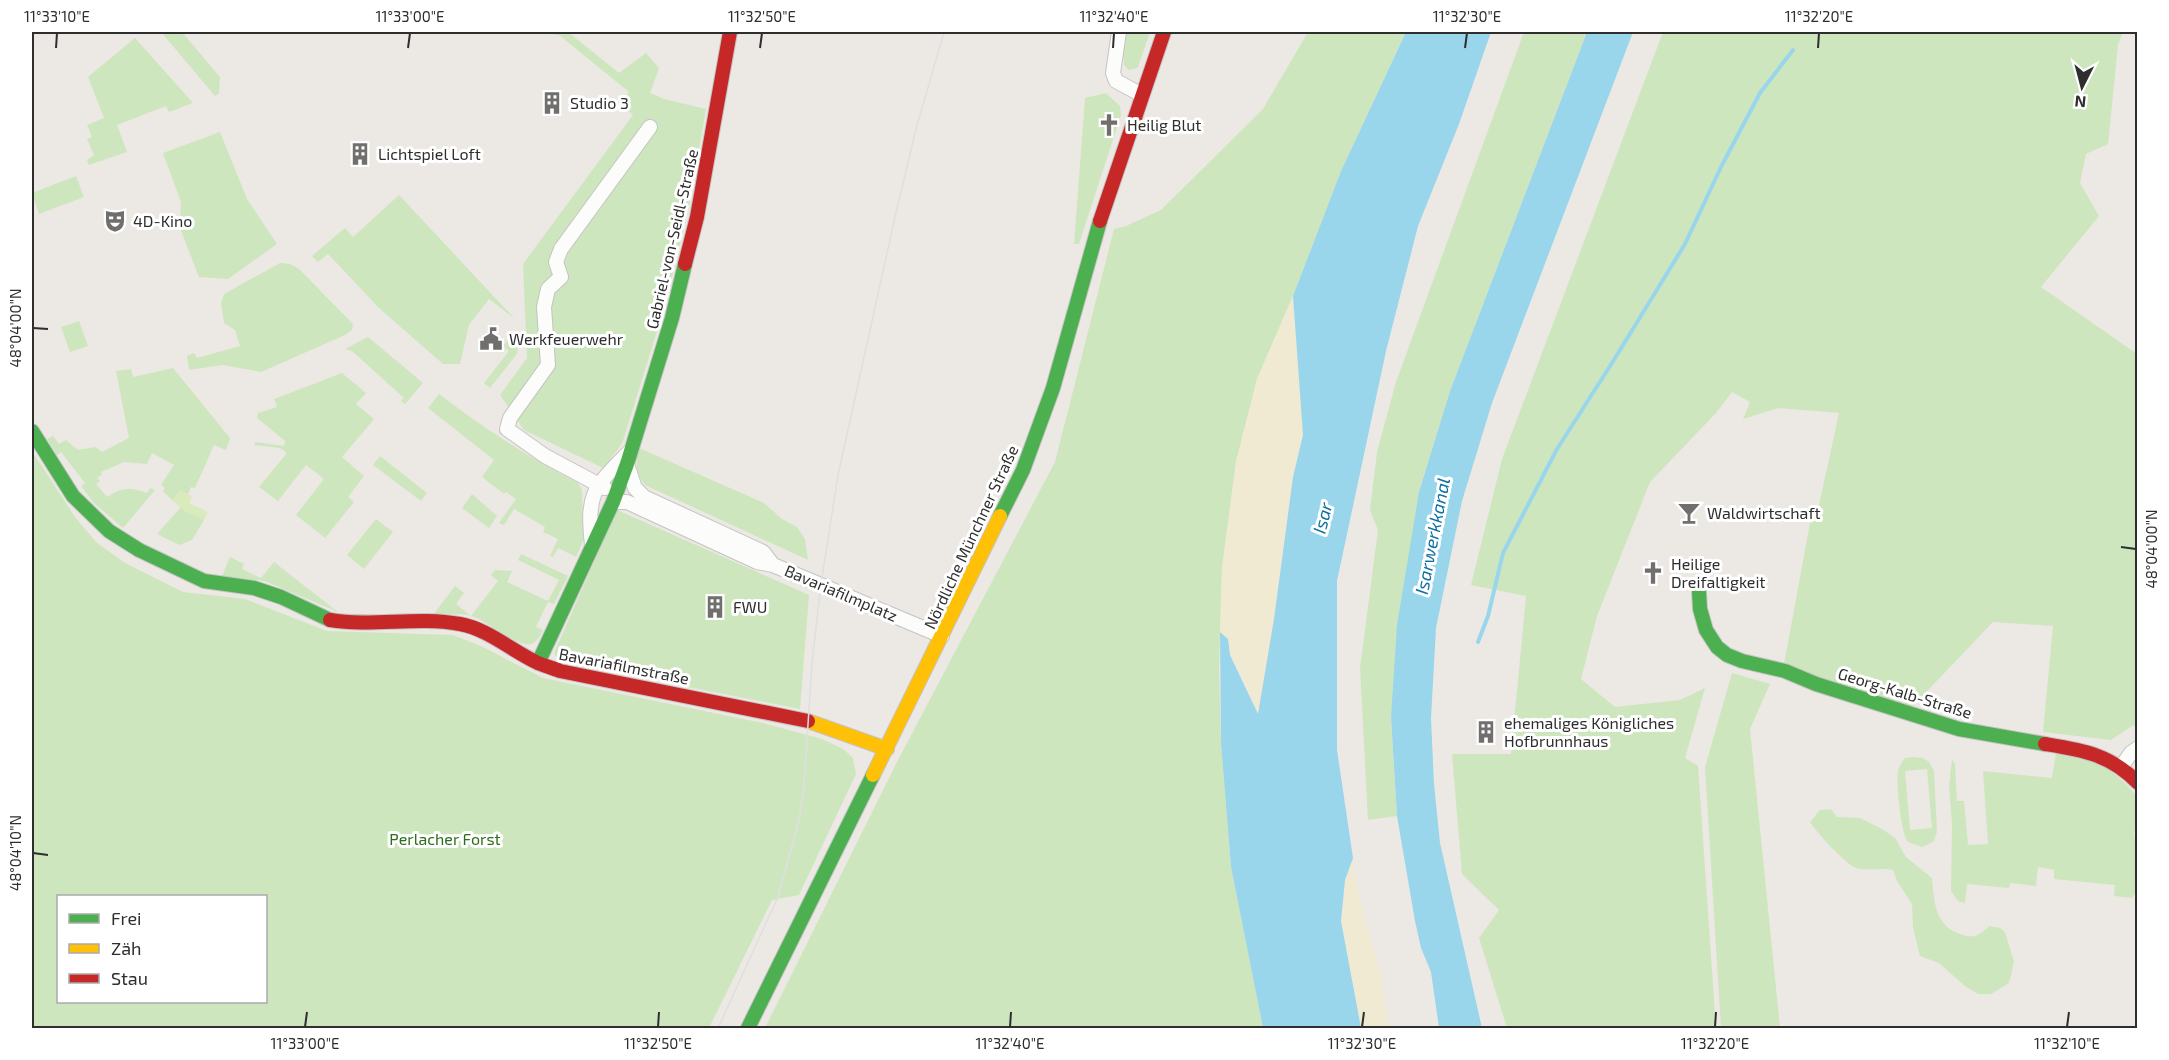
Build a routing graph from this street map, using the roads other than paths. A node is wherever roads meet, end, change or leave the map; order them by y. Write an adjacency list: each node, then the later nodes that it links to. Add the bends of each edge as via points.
1 (730, 32): 7 (street, Gabriel-von-Seidl-Straße, via 710,155 683,278)
2 (1119, 32): 4 (street, via 1113,73 1121,85)
3 (1164, 32): 4 (street, Nördliche Münchner Straße)
4 (1142, 95): 15 (street, Nördliche Münchner Straße, via 1031,450)
5 (650, 127): 9 (street, via 561,249 556,262 561,278 548,289 544,307 548,365 510,418 507,429 545,456)
6 (32, 431): 16 (street, Bavariafilmstraße, via 73,496 109,531 185,573 204,581 254,588 331,621 462,624)
7 (629, 457): 8 (street, Gabriel-von-Seidl-Straße); 9 (street, Gabriel-von-Seidl-Straße); 13 (street, Bavariafilmplatz, via 635,488 644,497 763,552)
8 (621, 481): 9 (street); 10 (street, Gabriel-von-Seidl-Straße)
9 (602, 486): 11 (street, Gabriel-von-Seidl-Straße); 12 (street, Gabriel-von-Seidl-Straße, via 592,497)
10 (613, 502): 11 (street, Gabriel-von-Seidl-Straße); 13 (street, Bavariafilmplatz, via 627,502 757,562)
11 (601, 525): 12 (street, Gabriel-von-Seidl-Straße)
12 (592, 545): 16 (street, Gabriel-von-Seidl-Straße)
13 (773, 565): 15 (street, Bavariafilmplatz)
14 (1699, 592): 19 (street, Georg-Kalb-Straße, via 1706,630 1727,655 1929,721 2088,751)
15 (945, 629): 18 (street, Nördliche Münchner Straße)
16 (538, 663): 18 (street, Bavariafilmstraße, via 560,671 798,718)
17 (2138, 748): 19 (street)
18 (887, 749): 21 (street, Nördliche Münchner Straße)
19 (2121, 767): 20 (street, Georg-Kalb-Straße)
20 (2138, 783)
21 (748, 1029)

